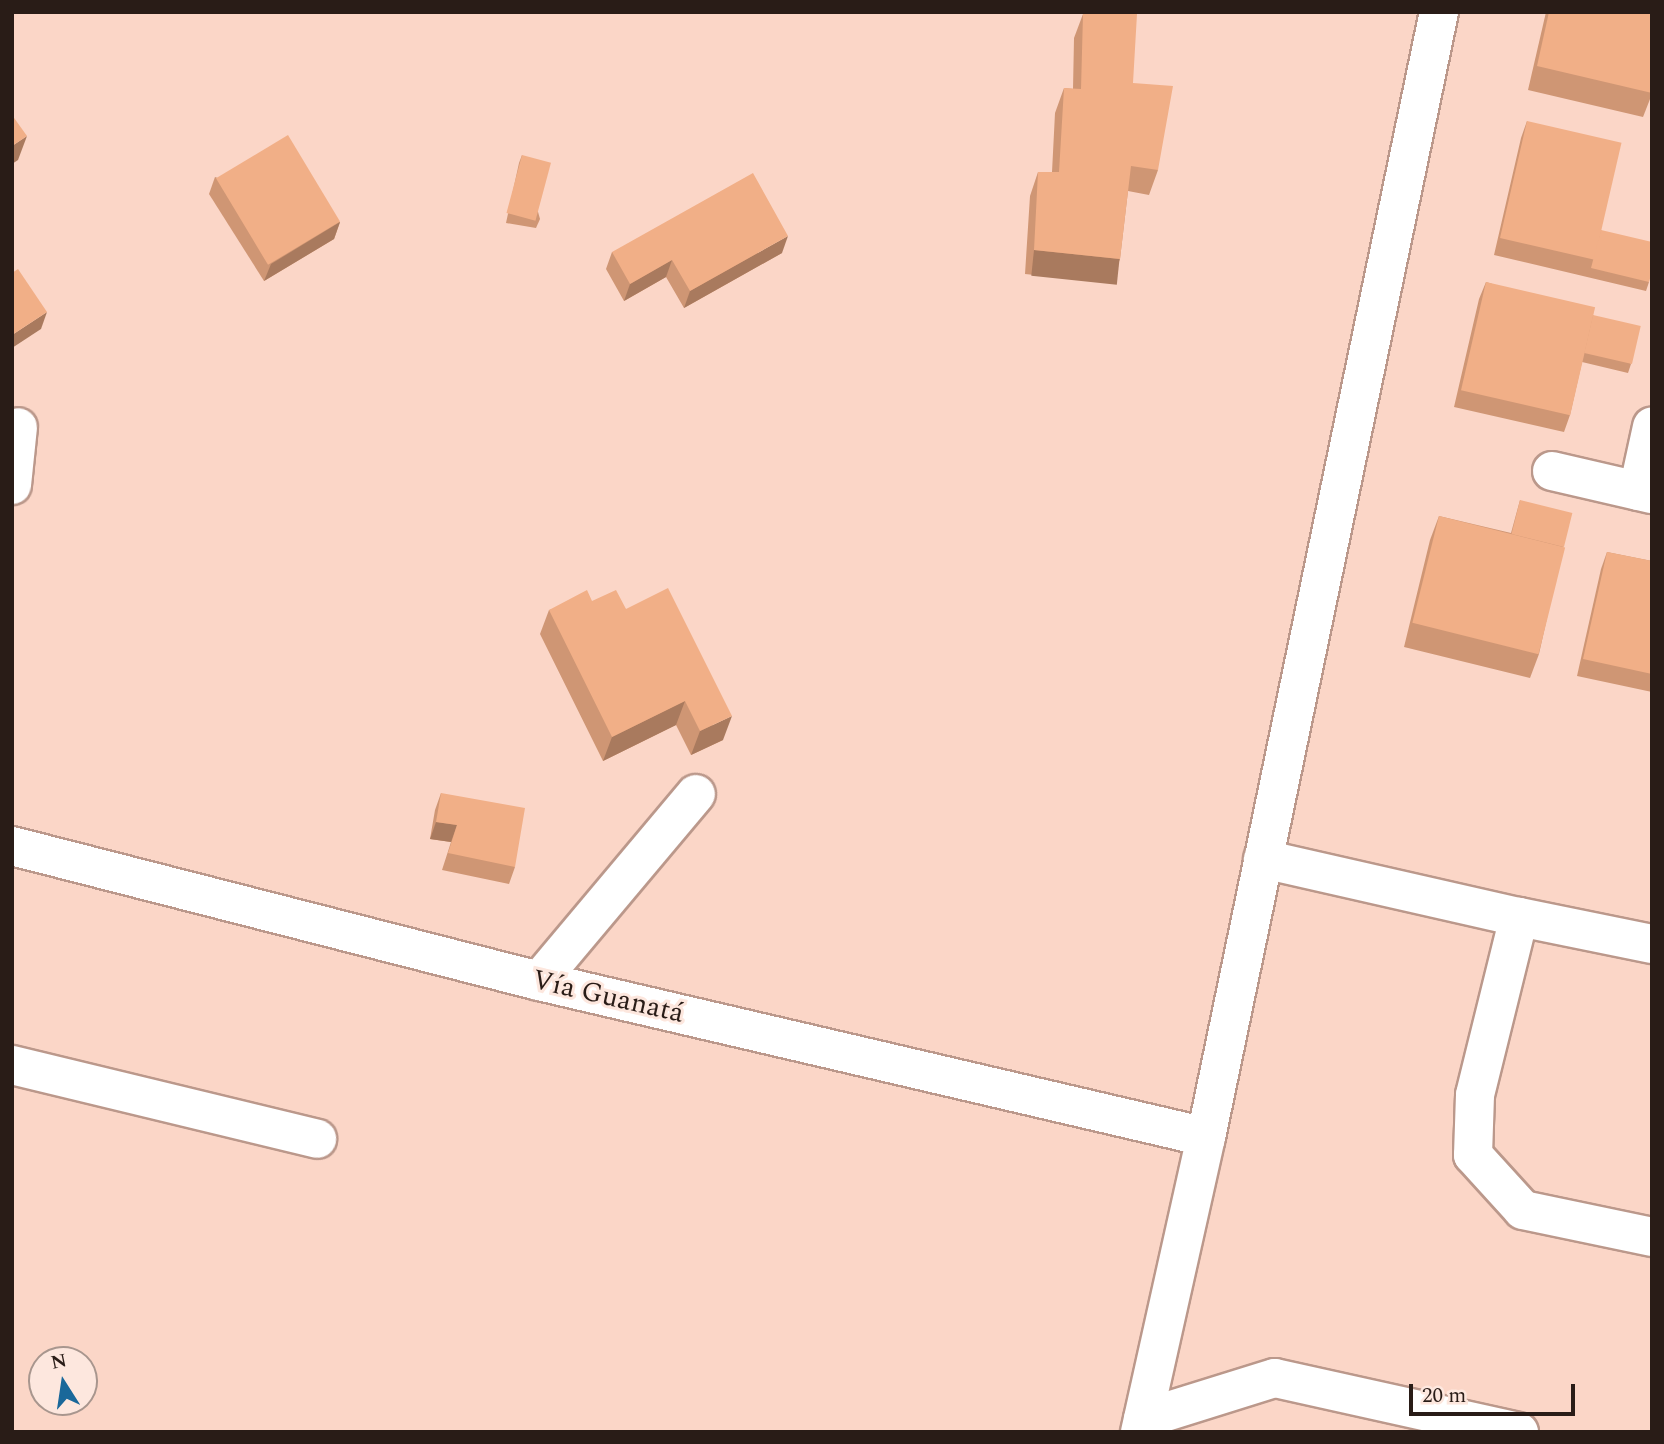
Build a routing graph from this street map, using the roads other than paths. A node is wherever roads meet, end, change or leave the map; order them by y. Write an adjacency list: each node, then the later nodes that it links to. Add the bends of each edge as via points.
1 (1439, 12): 9 (street)
2 (18, 426): 5 (street)
3 (1652, 427): 6 (street)
4 (1552, 471): 6 (street)
5 (12, 485)
6 (1645, 493)
7 (696, 794): 12 (street)
8 (12, 846): 12 (street, Vía Guanatá)
9 (1263, 859): 10 (street); 14 (street)
10 (1519, 916): 11 (street); 16 (street, via 1475,1095 1473,1155 1524,1210)
11 (1652, 944)
12 (539, 981): 14 (street, Vía Guanatá)
13 (12, 1065): 15 (street)
14 (1206, 1137): 17 (street)
15 (317, 1139)
16 (1652, 1237)
17 (1141, 1426): 18 (street, via 1275,1378)
18 (1520, 1432)

